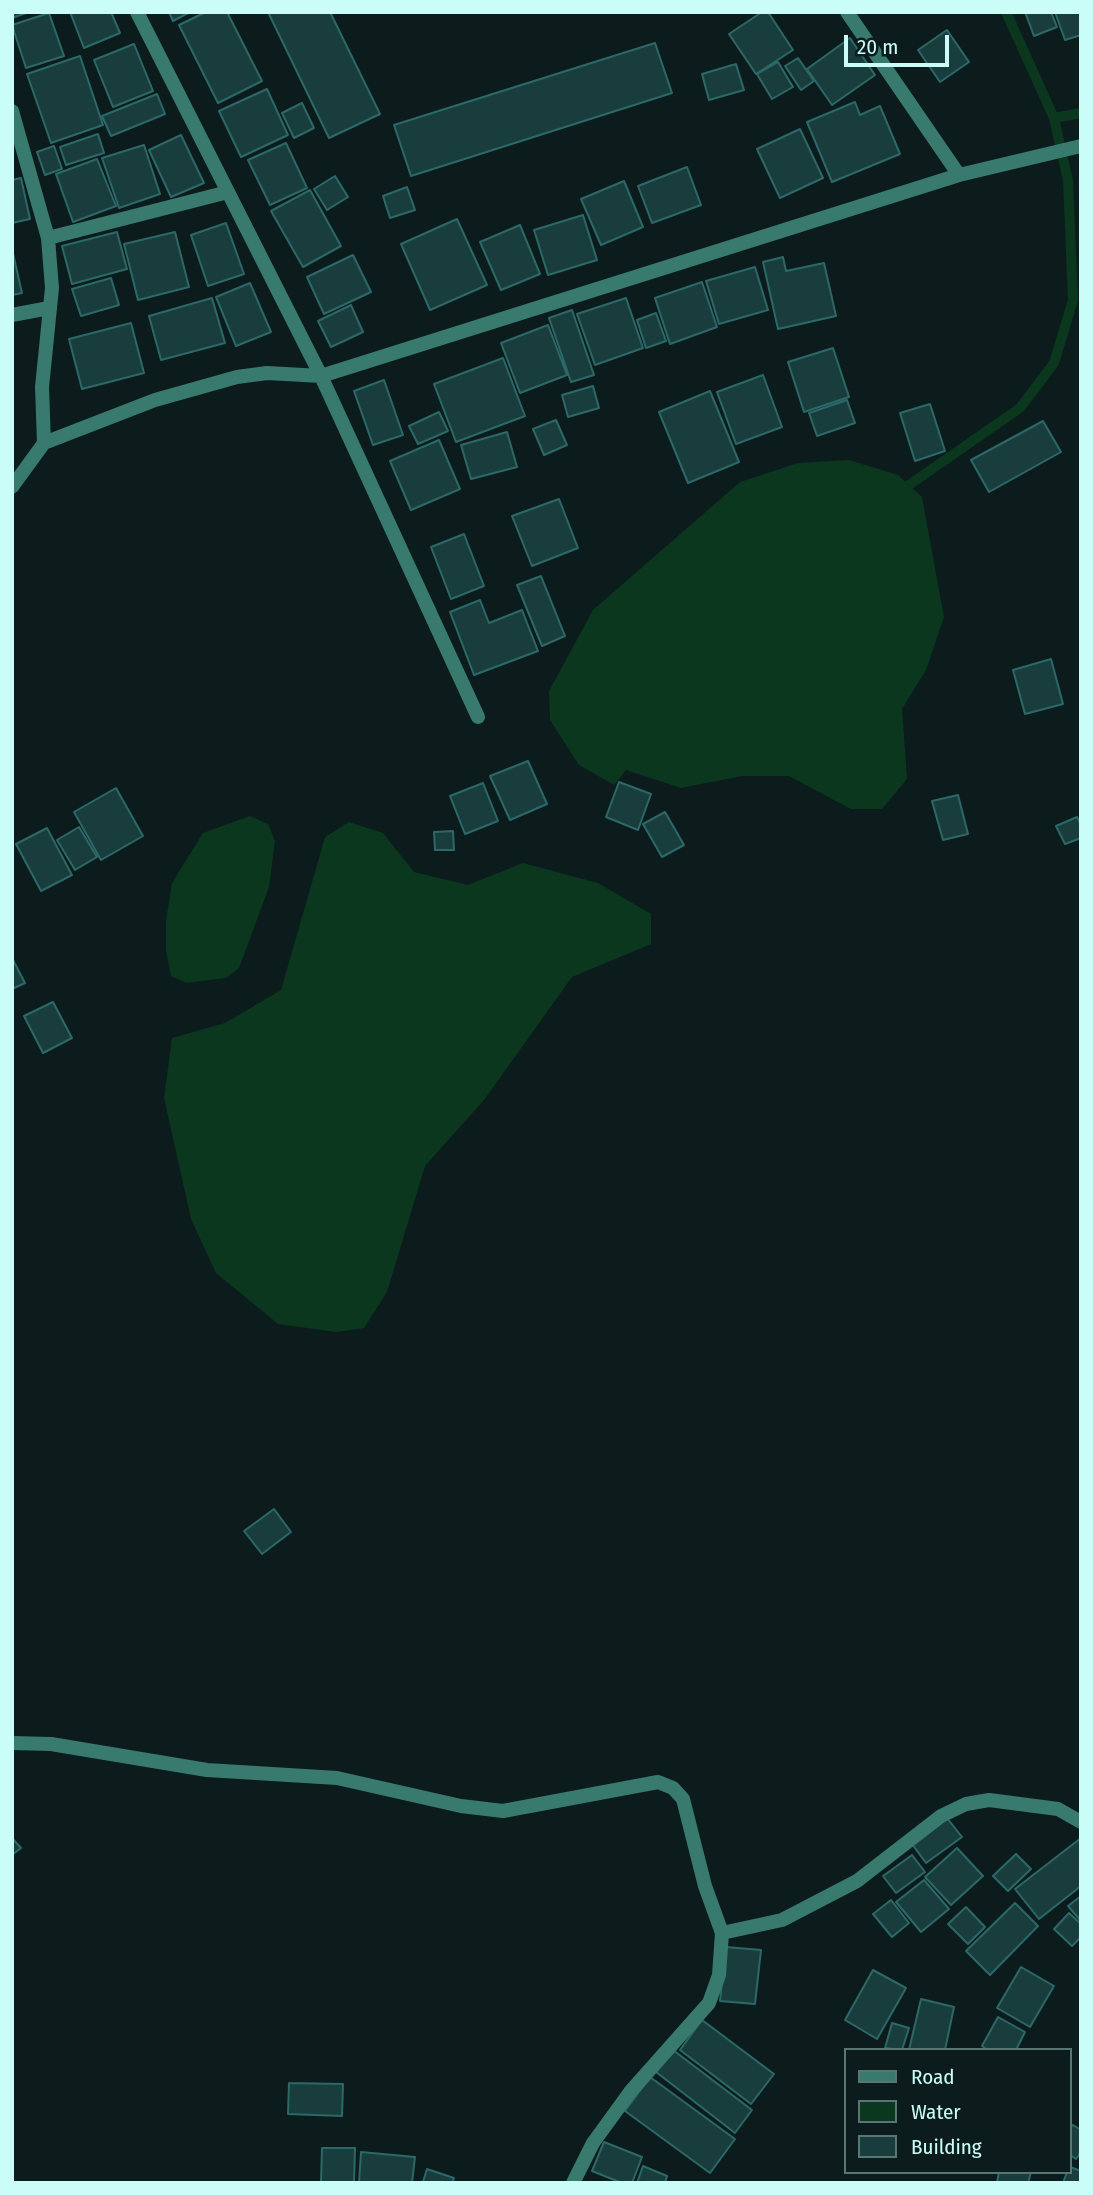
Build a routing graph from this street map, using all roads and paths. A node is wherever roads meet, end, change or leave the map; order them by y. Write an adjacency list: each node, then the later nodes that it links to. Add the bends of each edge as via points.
1 (137, 12): 6 (street)
2 (847, 12): 5 (street)
3 (12, 111): 7 (street)
4 (1077, 146): 5 (street)
5 (959, 175): 10 (street)
6 (228, 192): 7 (street); 10 (street)
7 (48, 238): 8 (street)
8 (50, 308): 9 (street); 11 (street, via 42,387)
9 (12, 315)
10 (321, 376): 11 (street, via 267,373 237,377 155,400); 13 (street)
11 (44, 443): 12 (street)
12 (12, 487)
13 (478, 717)
14 (12, 1743): 16 (street, via 51,1744 207,1770 337,1778 503,1811 659,1782 673,1787 683,1799)
15 (1081, 1822): 16 (street, via 1058,1809 989,1800 966,1804 941,1816 857,1881 782,1920)
16 (722, 1933): 17 (street, via 719,1975 709,2003 630,2092 593,2143)
17 (573, 2183)

